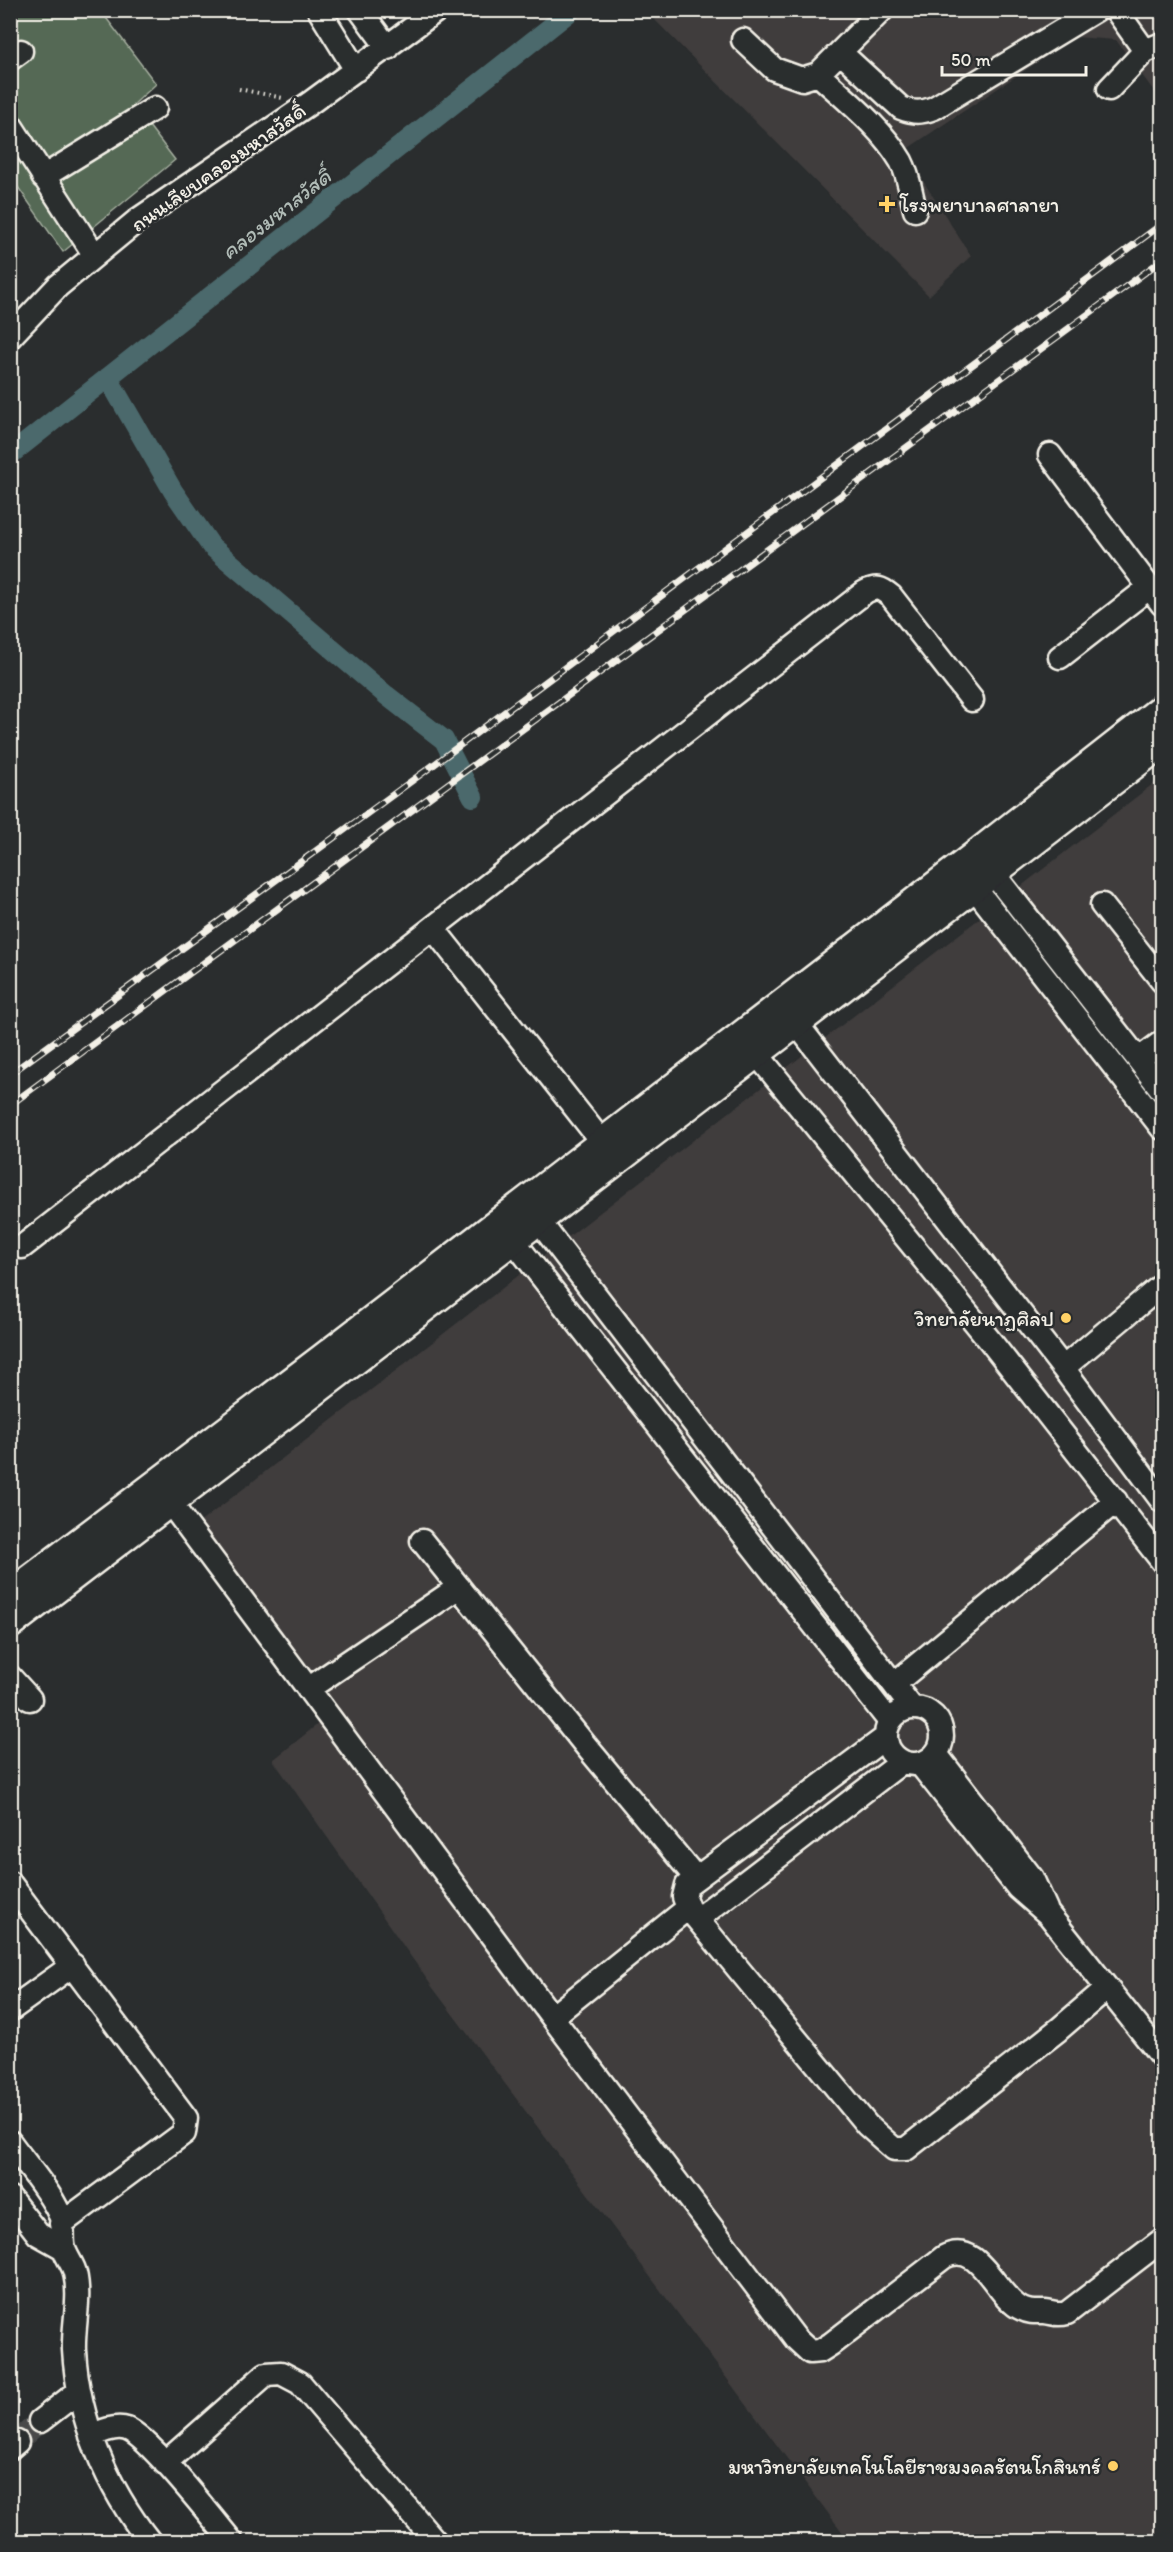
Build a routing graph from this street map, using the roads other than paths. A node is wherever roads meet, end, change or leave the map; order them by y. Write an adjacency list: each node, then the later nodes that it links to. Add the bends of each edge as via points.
1 (319, 10): 11 (street)
2 (360, 10): 9 (street)
3 (437, 10): 9 (street, ถนนเลียบคลองมหาสวัสดิ์)
4 (882, 10): 10 (street)
5 (1096, 10): 15 (street, via 934,108 923,113)
6 (1116, 10): 8 (street)
7 (743, 40): 12 (street, via 774,69 802,79)
8 (1154, 47): 13 (street)
9 (388, 48): 11 (street, ถนนเลียบคลองมหาสวัสดิ์)
10 (840, 52): 12 (street); 15 (street)
11 (356, 70): 20 (street, ถนนเลียบคลองมหาสวัสดิ์)
12 (818, 74): 17 (street)
13 (1109, 89)
14 (155, 108): 18 (street)
15 (901, 108): 17 (street)
16 (10, 124): 18 (street)
17 (878, 132): 19 (street, via 901,162)
18 (43, 177): 20 (street)
19 (915, 210)
20 (94, 254): 21 (street, ถนนเลียบคลองมหาสวัสดิ์)
21 (10, 337)
22 (1050, 455): 23 (street)
23 (1156, 595): 24 (street)
24 (1060, 657)
25 (972, 700): 30 (street, via 891,596 881,588 865,591)
26 (1162, 709): 28 (main road)
27 (1162, 743): 28 (main road)
28 (988, 869): 32 (main road); 35 (street); 37 (street); 38 (main road)
29 (1102, 905): 31 (street)
30 (433, 928): 38 (street); 41 (street)
31 (1162, 981)
32 (796, 1023): 34 (main road); 43 (street)
33 (1162, 1042): 35 (street)
34 (756, 1053): 39 (main road); 44 (street)
35 (1139, 1059): 36 (street)
36 (1162, 1090)
37 (1162, 1128)
38 (602, 1142): 39 (main road)
39 (531, 1211): 40 (main road); 53 (street)
40 (506, 1231): 46 (main road); 50 (main road); 57 (street)
41 (22, 1247)
42 (1162, 1285): 43 (street)
43 (1063, 1368): 45 (street)
44 (1116, 1501): 48 (street); 53 (street)
45 (1162, 1501)
46 (171, 1504): 51 (main road); 54 (street)
47 (422, 1541): 49 (street)
48 (1162, 1561)
49 (459, 1587): 54 (street); 59 (street)
50 (10, 1595)
51 (10, 1624)
52 (10, 1677): 55 (street)
53 (894, 1684): 56 (street)
54 (308, 1689): 65 (street)
55 (30, 1699)
56 (912, 1708): 57 (street, via 904,1710); 58 (street, via 922,1709 937,1720 942,1737)
57 (888, 1729): 58 (street, via 889,1749); 59 (street)
58 (919, 1760): 61 (street); 63 (street, via 1032,1878 1049,1915)
59 (692, 1881): 61 (street, via 684,1897)
60 (10, 1883): 62 (street)
61 (692, 1914): 63 (street, via 867,2125 894,2149 906,2149); 65 (street)
62 (72, 1965): 64 (street); 69 (street, via 187,2124 184,2133)
63 (1107, 1988): 66 (street)
64 (10, 2010)
65 (552, 2017): 70 (street, via 796,2339 810,2352 831,2344 954,2252 965,2253 975,2261 1019,2308 1058,2316)
66 (1162, 2056)
67 (10, 2142): 69 (street, via 61,2214)
68 (10, 2198): 71 (street, via 38,2234)
69 (61, 2224): 71 (street)
70 (1162, 2240)
71 (63, 2248): 72 (street, via 75,2272 74,2349)
72 (79, 2391): 73 (street); 74 (street)
73 (40, 2421)
74 (91, 2436): 75 (street, via 111,2428 126,2428); 76 (street, via 129,2515)
75 (165, 2463): 77 (street); 78 (street, via 266,2374 281,2373 300,2383)
76 (150, 2541)
77 (232, 2541)
78 (436, 2541)

